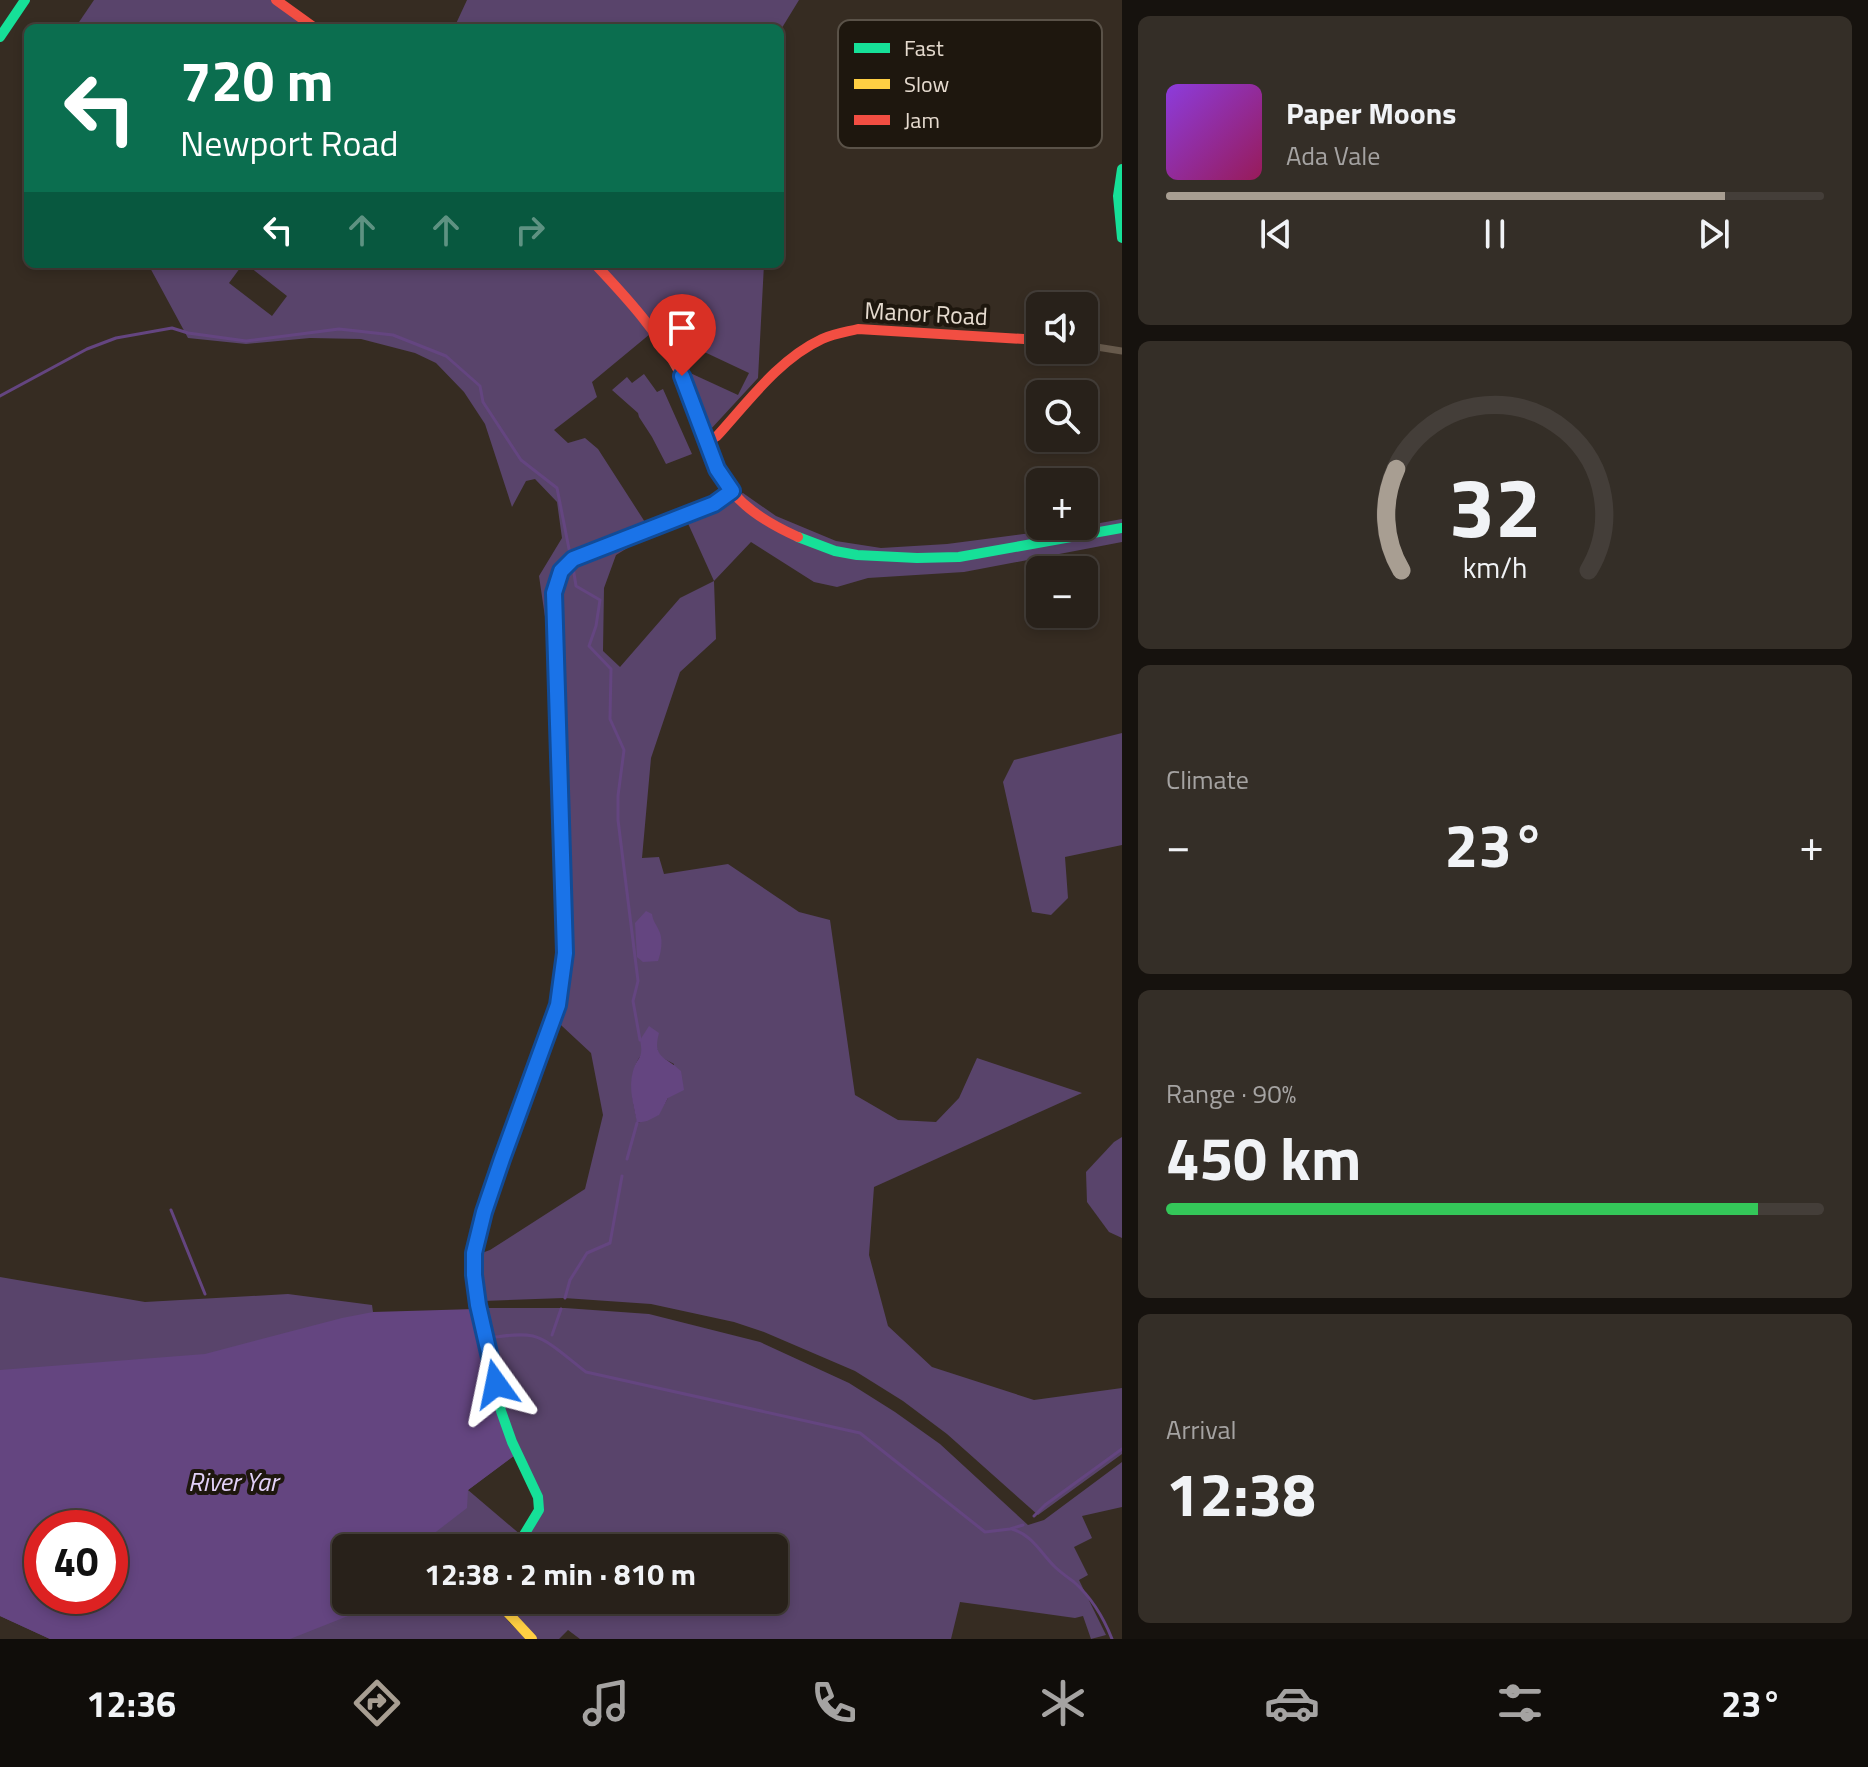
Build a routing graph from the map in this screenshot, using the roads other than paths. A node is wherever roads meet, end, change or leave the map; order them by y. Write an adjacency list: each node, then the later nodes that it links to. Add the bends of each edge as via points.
1 (25, 0): 4 (street)
2 (276, 0): 3 (street)
3 (309, 24)
4 (0, 37)
5 (1122, 169): 6 (street)
6 (1122, 238)
7 (598, 268): 11 (street, via 653,331 682,376)
8 (1026, 339): 11 (street, Manor Road, via 858,329 836,334 798,354)
9 (1098, 347): 10 (street)
10 (1122, 351)
11 (707, 442): 12 (street)
12 (732, 491): 13 (street, via 770,524 857,555 959,557); 14 (street, via 714,504 573,559 558,576 554,593 563,979 473,1263 506,1425 538,1497 539,1510)
13 (1122, 528)
14 (524, 1534)
15 (509, 1614): 16 (street)
16 (532, 1639)

